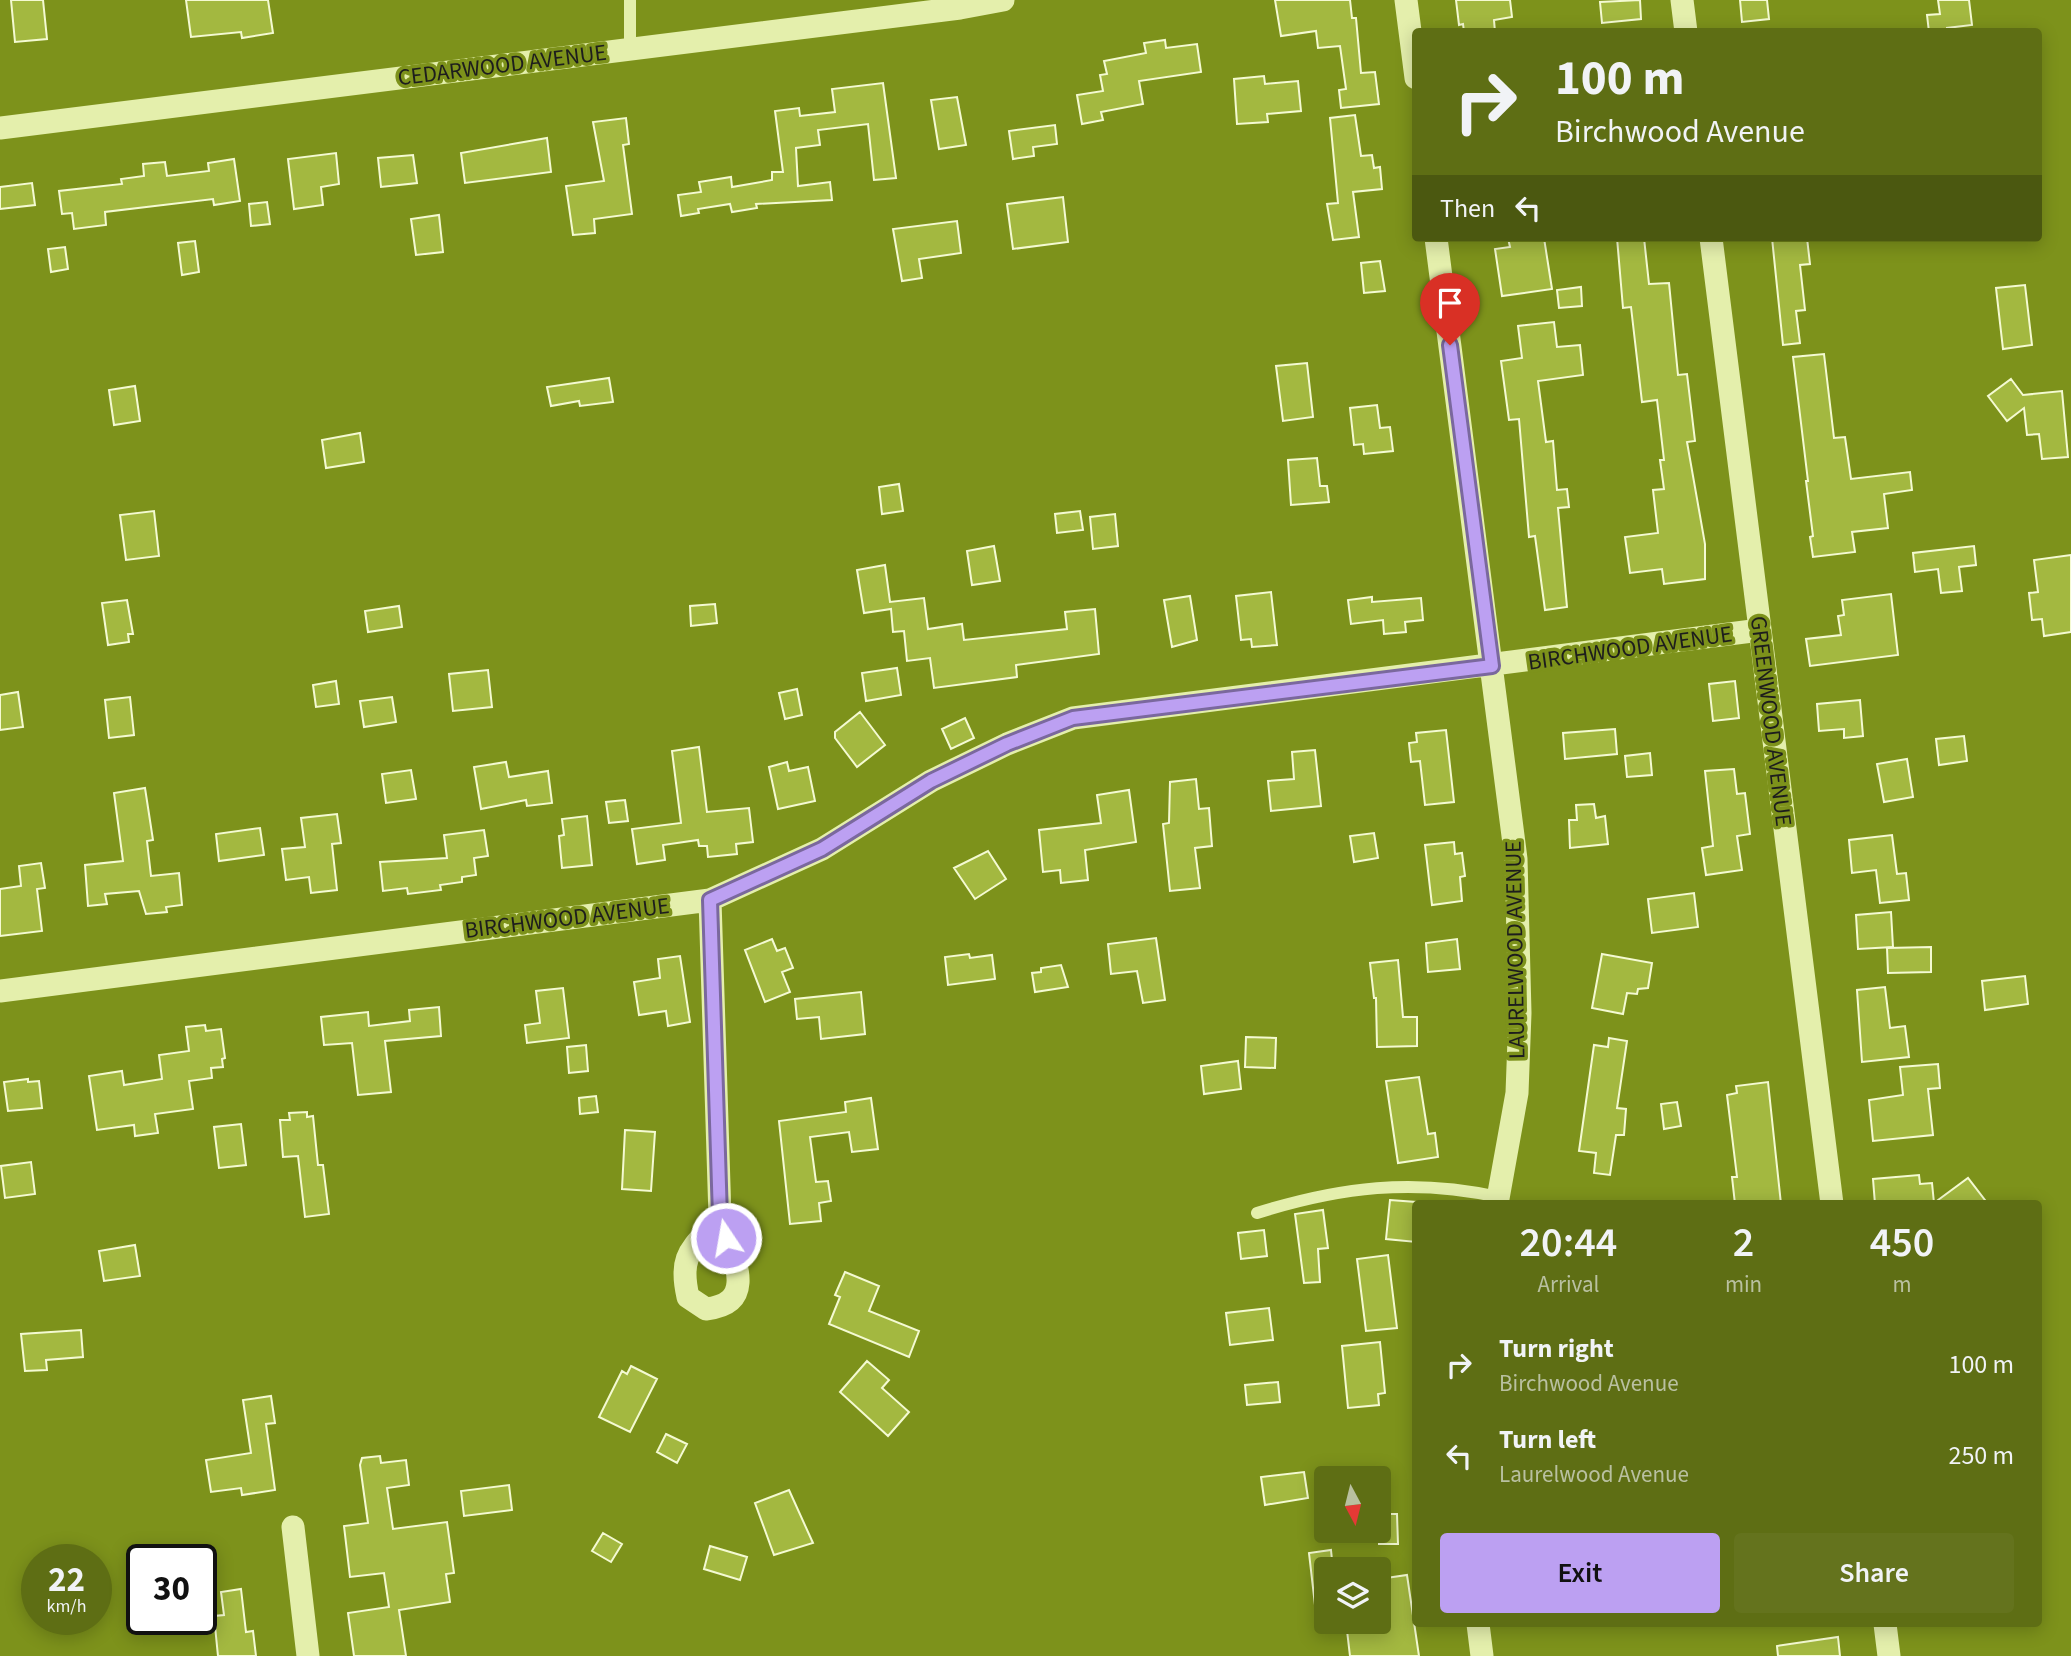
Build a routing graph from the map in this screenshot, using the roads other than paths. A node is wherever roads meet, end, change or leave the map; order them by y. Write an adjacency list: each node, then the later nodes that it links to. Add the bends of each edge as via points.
1 (630, 0): 7 (lane)
2 (1003, 0): 7 (street, CEDARWOOD AVENUE)
3 (1406, 0): 6 (street)
4 (1682, 0): 5 (street)
5 (1686, 28)
6 (1412, 47)
7 (630, 50): 8 (street, CEDARWOOD AVENUE)
8 (0, 128)
9 (1437, 242): 12 (street, LAURELWOOD AVENUE)
10 (1712, 242): 11 (street, GREENWOOD AVENUE)
11 (1760, 630): 12 (street, BIRCHWOOD AVENUE); 17 (street, GREENWOOD AVENUE)
12 (1492, 666): 13 (street, BIRCHWOOD AVENUE, via 1073,718 931,781 822,849); 16 (street, LAURELWOOD AVENUE, via 1516,859 1520,1013 1517,1093)
13 (710, 900): 14 (street, BIRCHWOOD AVENUE); 19 (street)
14 (0, 991)
15 (1495, 1200): 18 (lane, via 1459,1188 1394,1185 1299,1200)
16 (1498, 1200)
17 (1831, 1200)
18 (1257, 1213)
19 (720, 1217)
20 (293, 1527): 23 (street)
21 (1478, 1627): 24 (street)
22 (1885, 1627): 25 (street)
23 (308, 1656)
24 (1482, 1656)
25 (1889, 1656)

